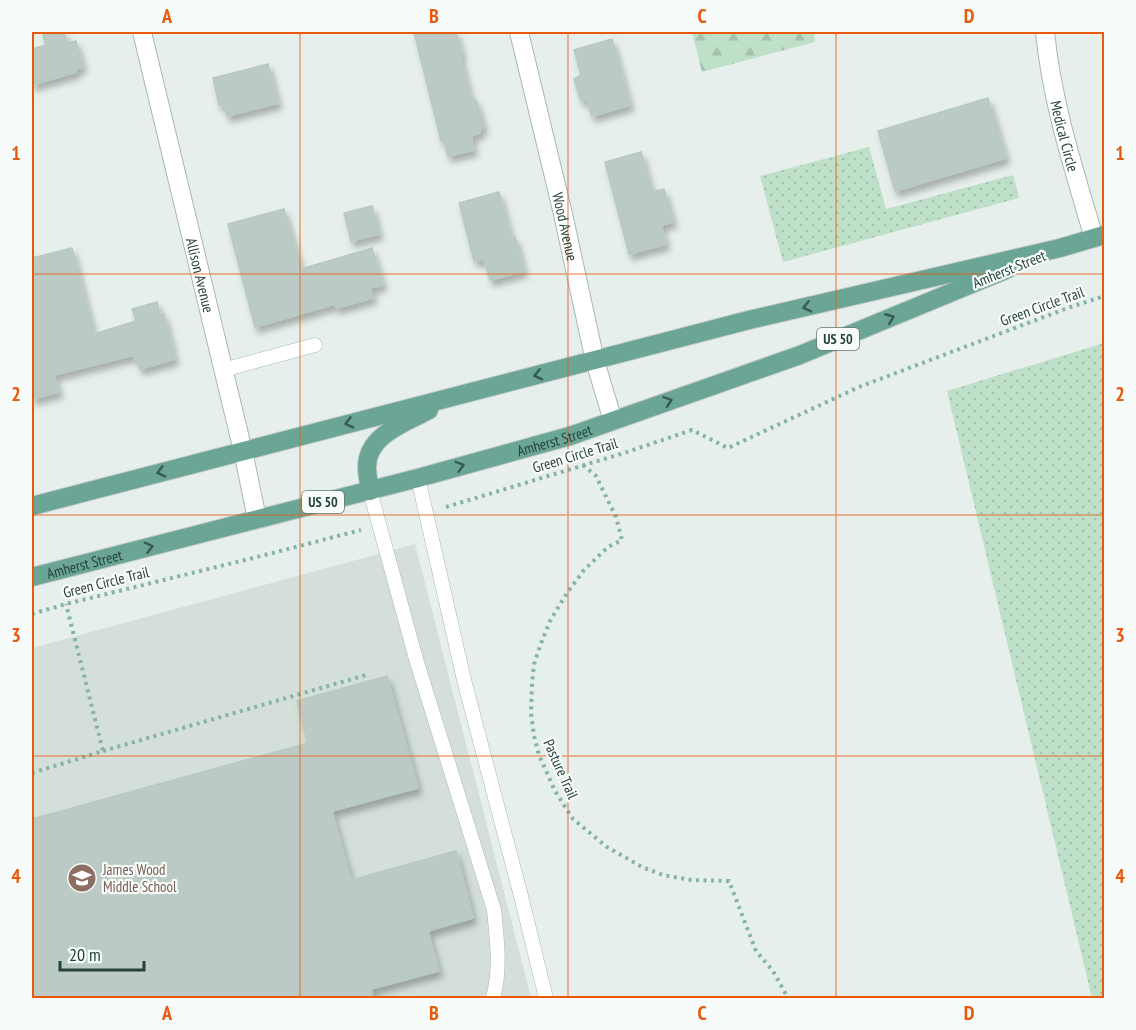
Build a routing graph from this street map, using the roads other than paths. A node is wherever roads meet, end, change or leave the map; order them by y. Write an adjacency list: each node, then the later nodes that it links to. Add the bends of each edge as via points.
1 (142, 32): 8 (street, Allison Avenue)
2 (519, 32): 7 (street, Wood Avenue)
3 (1045, 32): 4 (street, Medical Circle, via 1059,116)
4 (1099, 237): 5 (main road, Amherst Street / US 50)
5 (1060, 248): 7 (main road, Amherst Street / US 50, one-way to 7, via 749,320); 10 (main road, Amherst Street / US 50, one-way to 5, via 800,355)
6 (315, 345): 8 (lane)
7 (595, 361): 9 (main road, Amherst Street / US 50, one-way to 9); 10 (street, Wood Avenue)
8 (223, 370): 11 (street, Allison Avenue)
9 (454, 396): 11 (main road, Amherst Street / US 50, one-way to 11); 13 (main road, via 380,437 367,466)
10 (613, 421): 12 (main road, Amherst Street / US 50, one-way to 10)
11 (243, 451): 14 (main road, Amherst Street / US 50, one-way to 14); 15 (street, Allison Avenue)
12 (418, 478): 13 (main road, Amherst Street / US 50); 18 (lane, via 464,680)
13 (370, 491): 15 (main road, Amherst Street / US 50); 17 (lane, via 416,659 494,910 498,951)
14 (32, 506)
15 (258, 519): 16 (main road, Amherst Street / US 50, one-way to 15)
16 (32, 577)
17 (493, 999)
18 (546, 999)

